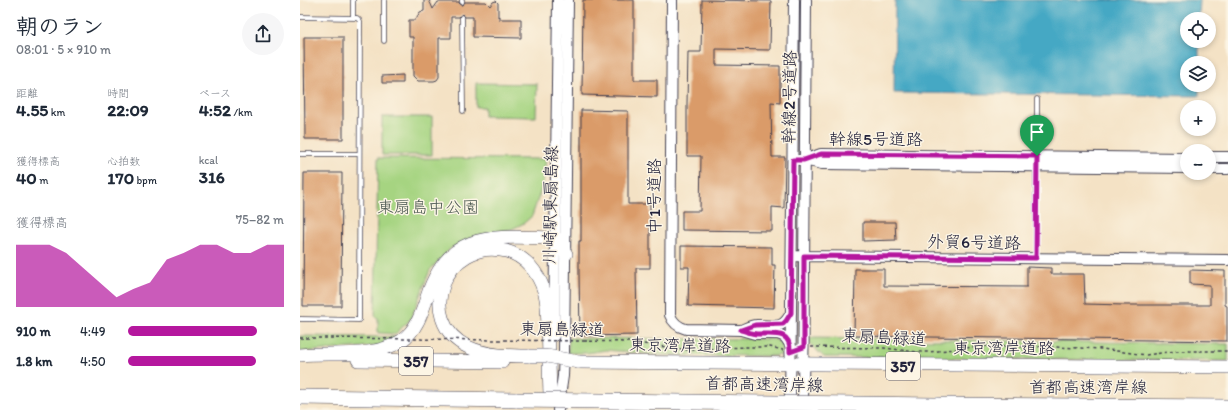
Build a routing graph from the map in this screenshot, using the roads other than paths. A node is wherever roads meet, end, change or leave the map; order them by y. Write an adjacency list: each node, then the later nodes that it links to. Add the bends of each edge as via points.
1 (354, 0): 10 (lane)
2 (384, 0): 11 (lane)
3 (558, 0): 26 (street, 川崎駅東扇島線)
4 (568, 0): 27 (street, 川崎駅東扇島線)
5 (672, 0): 34 (street, 中1号道路, via 670,315 677,325 686,329)
6 (794, 0): 20 (street, 幹線2号道路)
7 (806, 0): 21 (street, 幹線2号道路)
8 (462, 16): 13 (lane)
9 (300, 17): 10 (lane)
10 (353, 18): 15 (lane, via 360,21)
11 (384, 41)
12 (1037, 99): 16 (lane)
13 (462, 111)
14 (300, 154): 15 (lane)
15 (359, 154): 33 (lane, via 359,320)
16 (1037, 156): 19 (street, 幹線5号道路); 21 (street, 幹線5号道路, via 821,154); 22 (lane)
17 (1216, 157): 18 (street)
18 (1228, 157)
19 (1180, 158)
20 (793, 160): 21 (street); 28 (street, 幹線2号道路)
21 (804, 160): 22 (street, 幹線5号道路, via 822,164); 29 (street, 幹線2号道路)
22 (1036, 167): 23 (street, 幹線5号道路); 30 (lane)
23 (1180, 168)
24 (1216, 169): 25 (street)
25 (1228, 169)
26 (556, 238): 27 (highway); 35 (highway, via 504,237 464,246 450,255 444,263 433,282 419,319 402,340 392,346 370,352); 40 (street, 川崎駅東扇島線, via 555,322)
27 (566, 254): 44 (street, 川崎駅東扇島線, via 564,357)
28 (792, 256): 29 (street, 外貿6号道路); 32 (street, 幹線2号道路)
29 (804, 256): 30 (street, 外貿6号道路); 36 (street, 幹線2号道路, via 804,347)
30 (1036, 258): 31 (street, 外貿6号道路)
31 (1228, 260)
32 (791, 313): 34 (street, 中1号道路, via 783,324 755,325); 36 (street, 幹線2号道路)
33 (300, 319)
34 (741, 330): 36 (street, 中1号道路, via 755,334 782,335 788,340)
35 (300, 355)
36 (794, 357): 37 (highway, 東京湾岸道路 / 357, bridge, via 578,362); 39 (highway, 東京湾岸道路 / 357); 45 (street, 幹線2号道路); 46 (street, 幹線2号道路)
37 (531, 359): 38 (highway, 東京湾岸道路 / 357); 40 (highway, via 480,351 467,346 450,332 442,314 440,293 446,277 457,262 473,253 496,249 519,256 533,270 542,283 546,299)
38 (300, 360)
39 (1228, 367)
40 (550, 394): 43 (street, 川崎駅東扇島線)
41 (300, 397): 42 (highway, 首都高速湾岸線, bridge)
42 (1228, 407)
43 (547, 410)
44 (558, 410)
45 (790, 410)
46 (803, 410)

